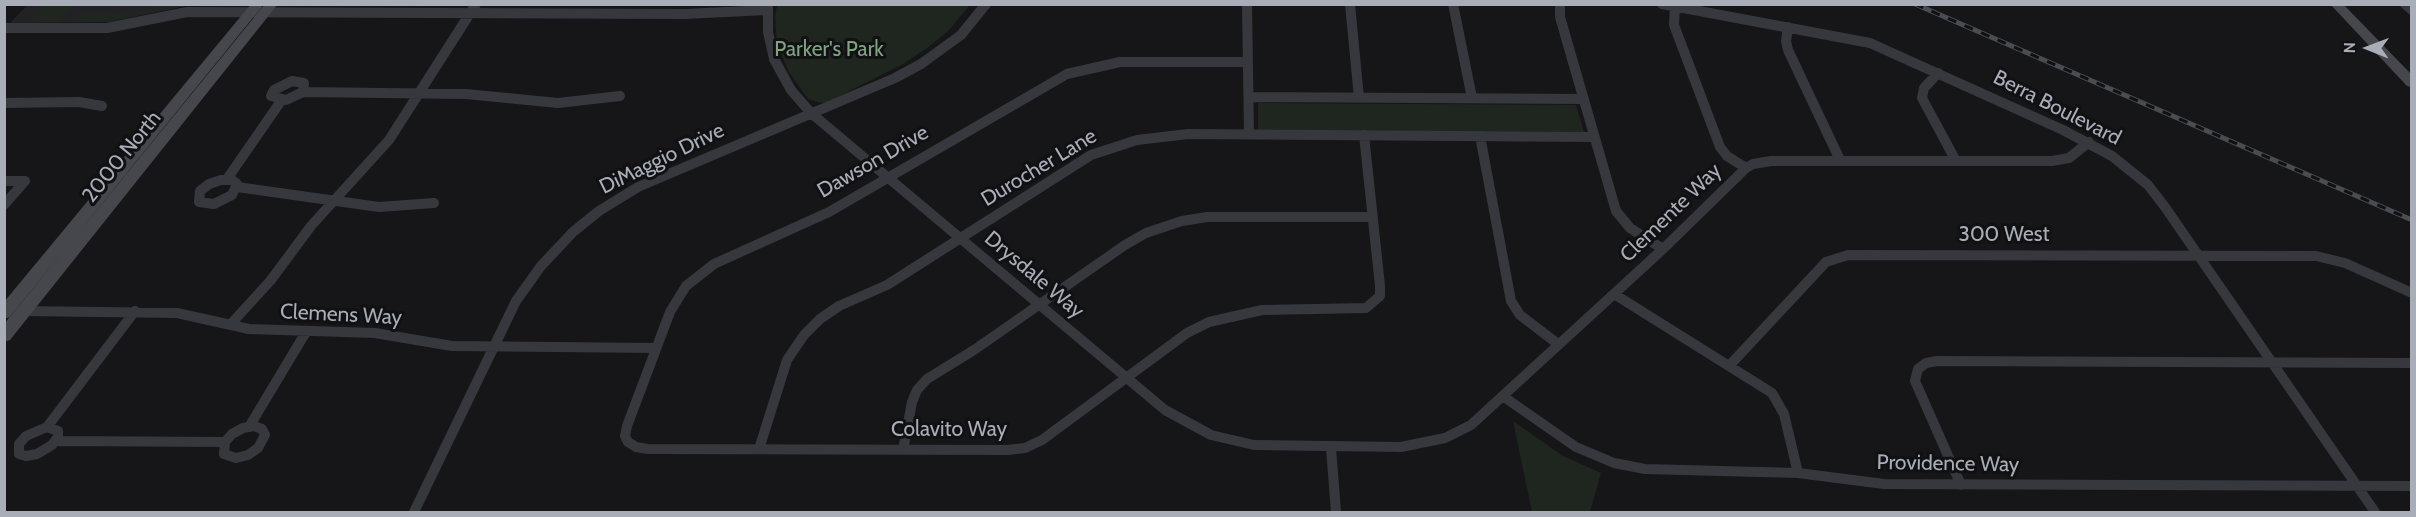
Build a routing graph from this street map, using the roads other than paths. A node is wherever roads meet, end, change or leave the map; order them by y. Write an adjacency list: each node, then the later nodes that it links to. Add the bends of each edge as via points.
1 (987, 4): 29 (street, DiMaggio Drive, via 961,35 933,57)
2 (1247, 4): 16 (street)
3 (1350, 4): 23 (street)
4 (1453, 4): 24 (street)
5 (1560, 4): 25 (street, via 1560,17)
6 (1662, 4): 9 (street, Berra Boulevard)
7 (2336, 4): 18 (street)
8 (2405, 4): 13 (street)
9 (1675, 6): 14 (street, Berra Boulevard); 37 (street, via 1674,25 1718,142 1727,156)
10 (767, 7): 12 (street, via 685,14); 29 (street, Drysdale Way, via 774,59 791,90)
11 (261, 9): 12 (street); 15 (street, via 175,13 94,28); 52 (street, 2000 North); 54 (street, 2000 North)
12 (474, 9): 20 (street)
13 (2412, 10)
14 (1788, 27): 17 (street, Berra Boulevard, via 1870,43); 35 (street, via 1788,50)
15 (4, 28)
16 (1248, 62): 22 (street); 38 (street, Dawson Drive, via 1131,61 1077,71 1048,83)
17 (1938, 73): 34 (street, Berra Boulevard); 36 (street, via 1923,88 1922,98)
18 (2412, 83)
19 (303, 92): 20 (street); 26 (street); 26 (street, via 306,86 302,81 287,82 272,93 273,98)
20 (421, 93): 21 (street, via 558,103); 42 (street, via 389,140)
21 (620, 96)
22 (1249, 97): 23 (street); 30 (street)
23 (1359, 98): 24 (street)
24 (1472, 98): 25 (street)
25 (1584, 99): 33 (street)
26 (281, 101): 39 (street)
27 (4, 103): 28 (street, via 79,102)
28 (102, 106)
29 (811, 113): 38 (street, Drysdale Way); 59 (street, DiMaggio Drive, via 652,181 599,211 561,243 536,272)
30 (1249, 134): 31 (street, Durocher Lane); 46 (street, Durocher Lane, via 1175,134 1137,140 1091,155)
31 (1364, 135): 32 (street, Durocher Lane); 45 (street)
32 (1480, 136): 33 (street, Durocher Lane); 58 (street, via 1511,301 1520,315)
33 (1594, 137): 47 (street, via 1619,217)
34 (2090, 142): 36 (street, Clemente Way, via 2069,158 2058,161); 48 (street, Berra Boulevard, via 2148,185)
35 (1840, 160): 36 (street, Clemente Way); 37 (street, Clemente Way, via 1771,160)
36 (1956, 161)
37 (1746, 168): 47 (street, Clemente Way)
38 (887, 177): 46 (street, Drysdale Way); 60 (street, Dawson Drive, via 829,212 725,257 703,271 674,303)
39 (227, 179): 41 (street); 41 (street, via 204,187 198,195 199,202 221,202)
40 (4, 181): 44 (street, via 25,181)
41 (237, 187): 42 (street)
42 (335, 201): 43 (street, via 391,207); 55 (street)
43 (434, 203)
44 (4, 204)
45 (1372, 217): 51 (street, via 1220,216 1170,224 1135,239); 64 (street, Colavito Way, via 1380,286 1380,296 1374,303 1355,309 1262,310 1221,318 1187,333)
46 (960, 238): 51 (street, Drysdale Way); 72 (street, Durocher Lane, via 887,285 839,306 804,334 787,360)
47 (1663, 249): 50 (street, Clemente Way)
48 (2198, 256): 49 (street, 300 West, via 2325,258); 61 (street, Berra Boulevard); 63 (street, 300 West, via 1842,255 1822,266)
49 (2412, 293)
50 (1614, 294): 58 (street, Clemente Way); 63 (street)
51 (1039, 305): 64 (street, Drysdale Way); 73 (street, via 927,379 912,402)
52 (24, 311): 53 (street, Clemens Way); 54 (street, Clemens Way); 57 (street, 2000 North)
53 (135, 311): 55 (street, Clemens Way, via 177,313); 66 (street)
54 (5, 312)
55 (230, 325): 56 (street, Clemens Way)
56 (306, 332): 59 (street, Clemens Way, via 375,333 452,346); 67 (street)
57 (4, 336)
58 (1558, 344): 65 (street, Clemente Way)
59 (494, 346): 60 (street, Clemens Way); 78 (street, DiMaggio Drive)
60 (656, 348): 70 (street, Dawson Drive, via 627,426)
61 (2271, 362): 62 (street); 75 (street, via 1926,363 1915,376 1917,386); 76 (street, Berra Boulevard)
62 (2412, 363)
63 (1729, 366): 74 (street, via 1767,389 1780,403)
64 (1127, 378): 71 (street, Drysdale Way, via 1176,417 1218,437 1261,446); 73 (street, Colavito Way, via 1042,440 1025,448)
65 (1504, 397): 71 (street, Clemente Way, via 1471,425 1430,442 1394,448); 74 (street, Providence Way, via 1576,447 1614,463 1656,470)
66 (47, 427): 68 (street, via 57,431); 68 (street, via 26,436 17,451 22,456 37,454)
67 (249, 427): 69 (street, via 237,430); 69 (street, via 259,427 265,435 253,452 236,458 227,456 223,450)
68 (56, 441): 69 (street)
69 (225, 442)
70 (628, 442): 72 (street, Colavito Way, via 648,449)
71 (1331, 448): 79 (street)
72 (759, 449): 73 (street, Colavito Way)
73 (903, 450)
74 (1798, 473): 75 (street, Providence Way, via 1884,484)
75 (1961, 485): 76 (street, Providence Way)
76 (2357, 486): 77 (street, Providence Way); 80 (street, Berra Boulevard)
77 (2412, 486)
78 (414, 513)
79 (1336, 513)
80 (2375, 513)

